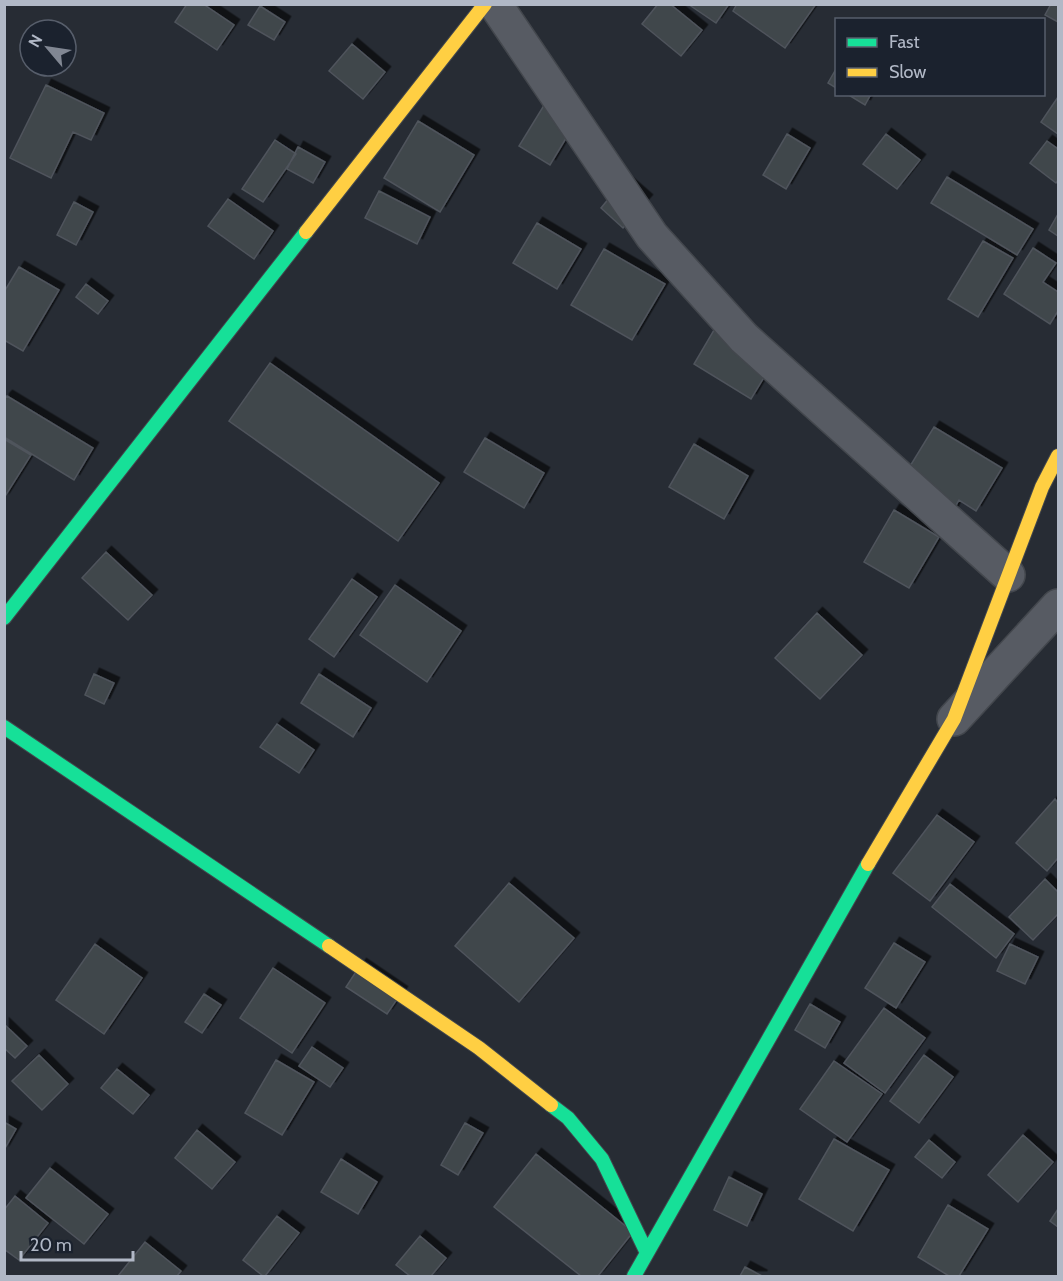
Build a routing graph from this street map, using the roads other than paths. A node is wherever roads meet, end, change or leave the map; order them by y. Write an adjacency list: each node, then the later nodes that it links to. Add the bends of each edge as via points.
1 (485, 4): 6 (street)
2 (495, 4): 4 (street, via 652,236 744,338)
3 (1059, 456): 4 (street, via 1042,488)
4 (1008, 575): 7 (street)
5 (1059, 606): 7 (street)
6 (4, 618)
7 (954, 719): 9 (street)
8 (4, 728): 9 (street, via 478,1048 568,1118 602,1159)
9 (647, 1253): 10 (street)
10 (634, 1276)

